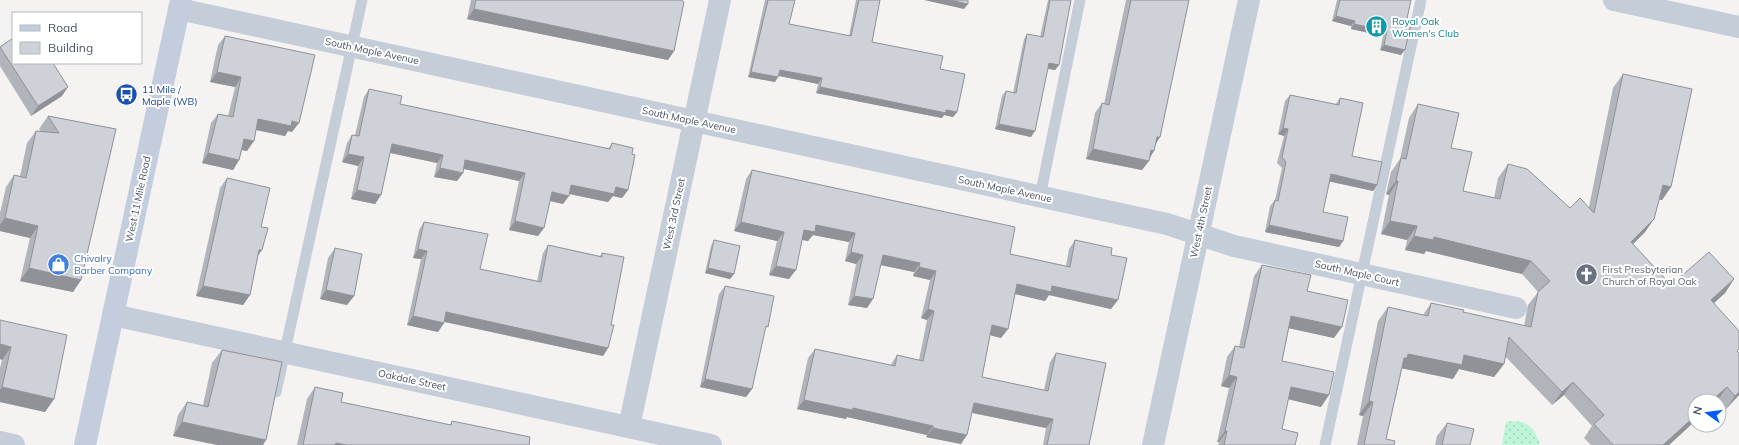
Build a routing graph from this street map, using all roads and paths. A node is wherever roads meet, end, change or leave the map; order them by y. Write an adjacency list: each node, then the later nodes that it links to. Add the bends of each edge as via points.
1 (362, 0): 9 (lane)
2 (720, 0): 10 (street, West 3rd Street)
3 (1080, 0): 11 (lane)
4 (1249, 0): 12 (street, West 4th Street)
5 (1421, 0): 13 (lane)
6 (1614, 0): 8 (street)
7 (180, 5): 9 (street, South Maple Avenue); 15 (main road, West 11 Mile Road)
8 (1739, 27)
9 (352, 46): 10 (street, South Maple Avenue); 16 (lane)
10 (693, 122): 11 (street, South Maple Avenue); 18 (street, West 3rd Street)
11 (1040, 197): 12 (street, South Maple Avenue, via 1167,224)
12 (1198, 235): 13 (street, South Maple Court, via 1234,246); 23 (street, West 4th Street)
13 (1362, 274): 14 (street, South Maple Court); 24 (lane)
14 (1516, 308)
15 (113, 315): 16 (street, Oakdale Street); 21 (main road, West 11 Mile Road)
16 (284, 353): 17 (lane); 18 (street, Oakdale Street)
17 (273, 406)
18 (628, 427): 22 (street, Oakdale Street)
19 (0, 442): 20 (street)
20 (14, 445)
21 (85, 445)
22 (711, 445)
23 (1154, 445)
24 (1324, 445)

